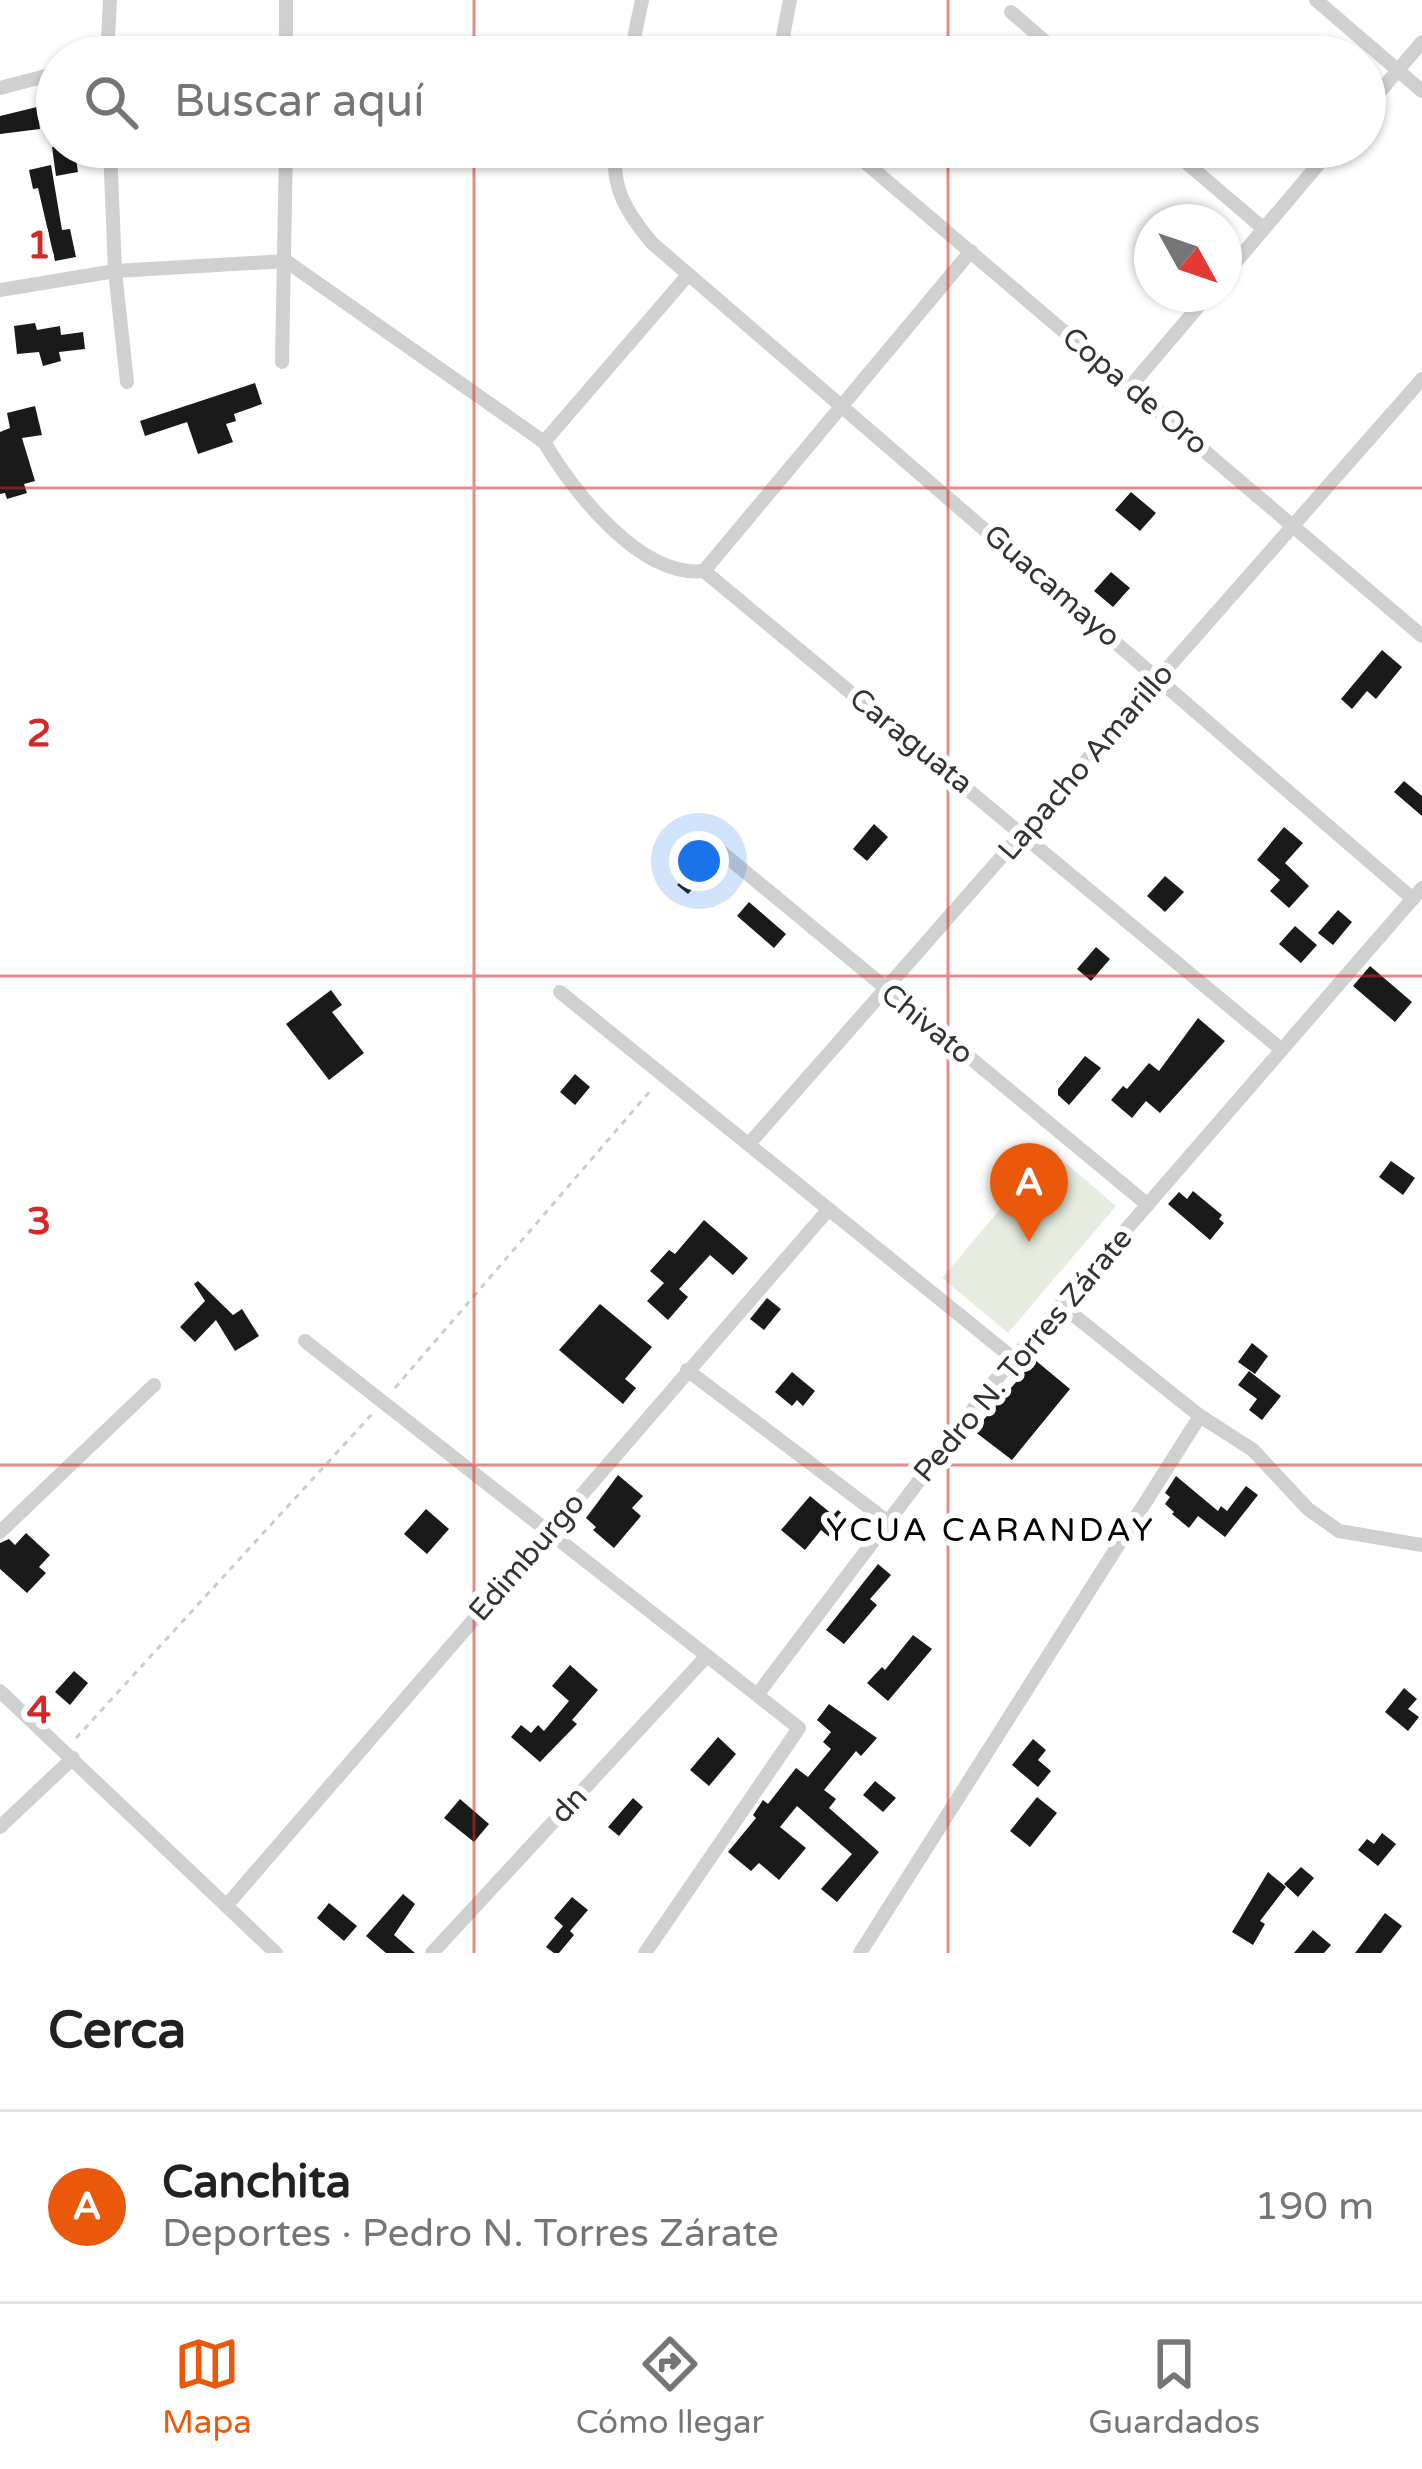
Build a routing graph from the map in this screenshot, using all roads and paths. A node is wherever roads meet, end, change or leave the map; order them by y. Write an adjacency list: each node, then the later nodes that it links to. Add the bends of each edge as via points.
1 (110, 0): 7 (street)
2 (286, 0): 8 (street)
3 (642, 0): 9 (street)
4 (790, 0): 10 (street)
5 (1316, 0): 12 (street)
6 (1011, 12): 11 (street)
7 (108, 36)
8 (286, 36)
9 (634, 36)
10 (783, 36)
11 (1039, 36)
12 (1358, 36)
13 (1422, 42): 15 (street)
14 (1386, 60): 15 (street)
15 (1398, 70): 17 (street); 19 (street)
16 (36, 79): 18 (street)
17 (1386, 84)
18 (0, 88)
19 (1422, 91)
20 (111, 168): 30 (street)
21 (286, 168): 29 (street)
22 (614, 168): 31 (street, Guacamayo, via 628,214)
23 (872, 168): 27 (street, Copa de Oro)
24 (1193, 168): 26 (street)
25 (1315, 168): 26 (street)
26 (1264, 229): 28 (street)
27 (970, 251): 37 (street, Copa de Oro); 38 (street)
28 (1242, 255)
29 (286, 261): 30 (street); 34 (street); 39 (street, Caraguata)
30 (115, 271): 32 (street); 36 (street)
31 (688, 275): 38 (street, Guacamayo); 39 (street)
32 (0, 290)
33 (1194, 312): 37 (street)
34 (282, 362)
35 (1422, 379): 40 (street, Lapacho Amarillo)
36 (127, 382)
37 (1130, 387): 40 (street, Copa de Oro)
38 (842, 407): 41 (street); 43 (street, Guacamayo)
39 (544, 442): 41 (street, Caraguata, via 563,474 625,538 655,562)
40 (1293, 526): 42 (street, Copa de Oro); 43 (street, Lapacho Amarillo)
41 (704, 571): 44 (street, Caraguata)
42 (1422, 636)
43 (1160, 678): 44 (street, Lapacho Amarillo); 46 (street, Guacamayo)
44 (1023, 833): 47 (street, Lapacho Amarillo); 49 (street, Caraguata)
45 (708, 841): 47 (street, Chivato)
46 (1417, 894): 49 (street, Pedro N. Torres Zárate)
47 (885, 990): 51 (street, Lapacho Amarillo); 52 (street, Chivato)
48 (560, 992): 50 (street)
49 (1282, 1050): 52 (street, Pedro N. Torres Zárate)
50 (663, 1075): 51 (street); 59 (path)
51 (749, 1144): 53 (street)
52 (1148, 1205): 54 (street, Pedro N. Torres Zárate)
53 (829, 1209): 56 (street); 57 (street, Edimburgo)
54 (1061, 1305): 56 (street, Pedro N. Torres Zárate); 60 (street)
55 (305, 1341): 59 (street)
56 (1014, 1359): 61 (street, Pedro N. Torres Zárate)
57 (687, 1370): 61 (street); 63 (street, Edimburgo)
58 (154, 1385): 62 (street)
59 (383, 1402): 63 (street); 68 (path)
60 (1200, 1416): 64 (street, via 1252,1450 1339,1531); 74 (street)
61 (887, 1521): 67 (street, Pedro N. Torres Zárate)
62 (0, 1532)
63 (548, 1534): 65 (street); 70 (street, Edimburgo)
64 (1422, 1545)
65 (706, 1657): 67 (street); 72 (street, dn)
66 (0, 1691): 68 (street)
67 (757, 1695): 73 (street, via 799,1728)
68 (69, 1754): 69 (street); 70 (street)
69 (0, 1827)
70 (226, 1906): 71 (street)
71 (275, 1953)
72 (432, 1953)
73 (645, 1953)
74 (860, 1953)

